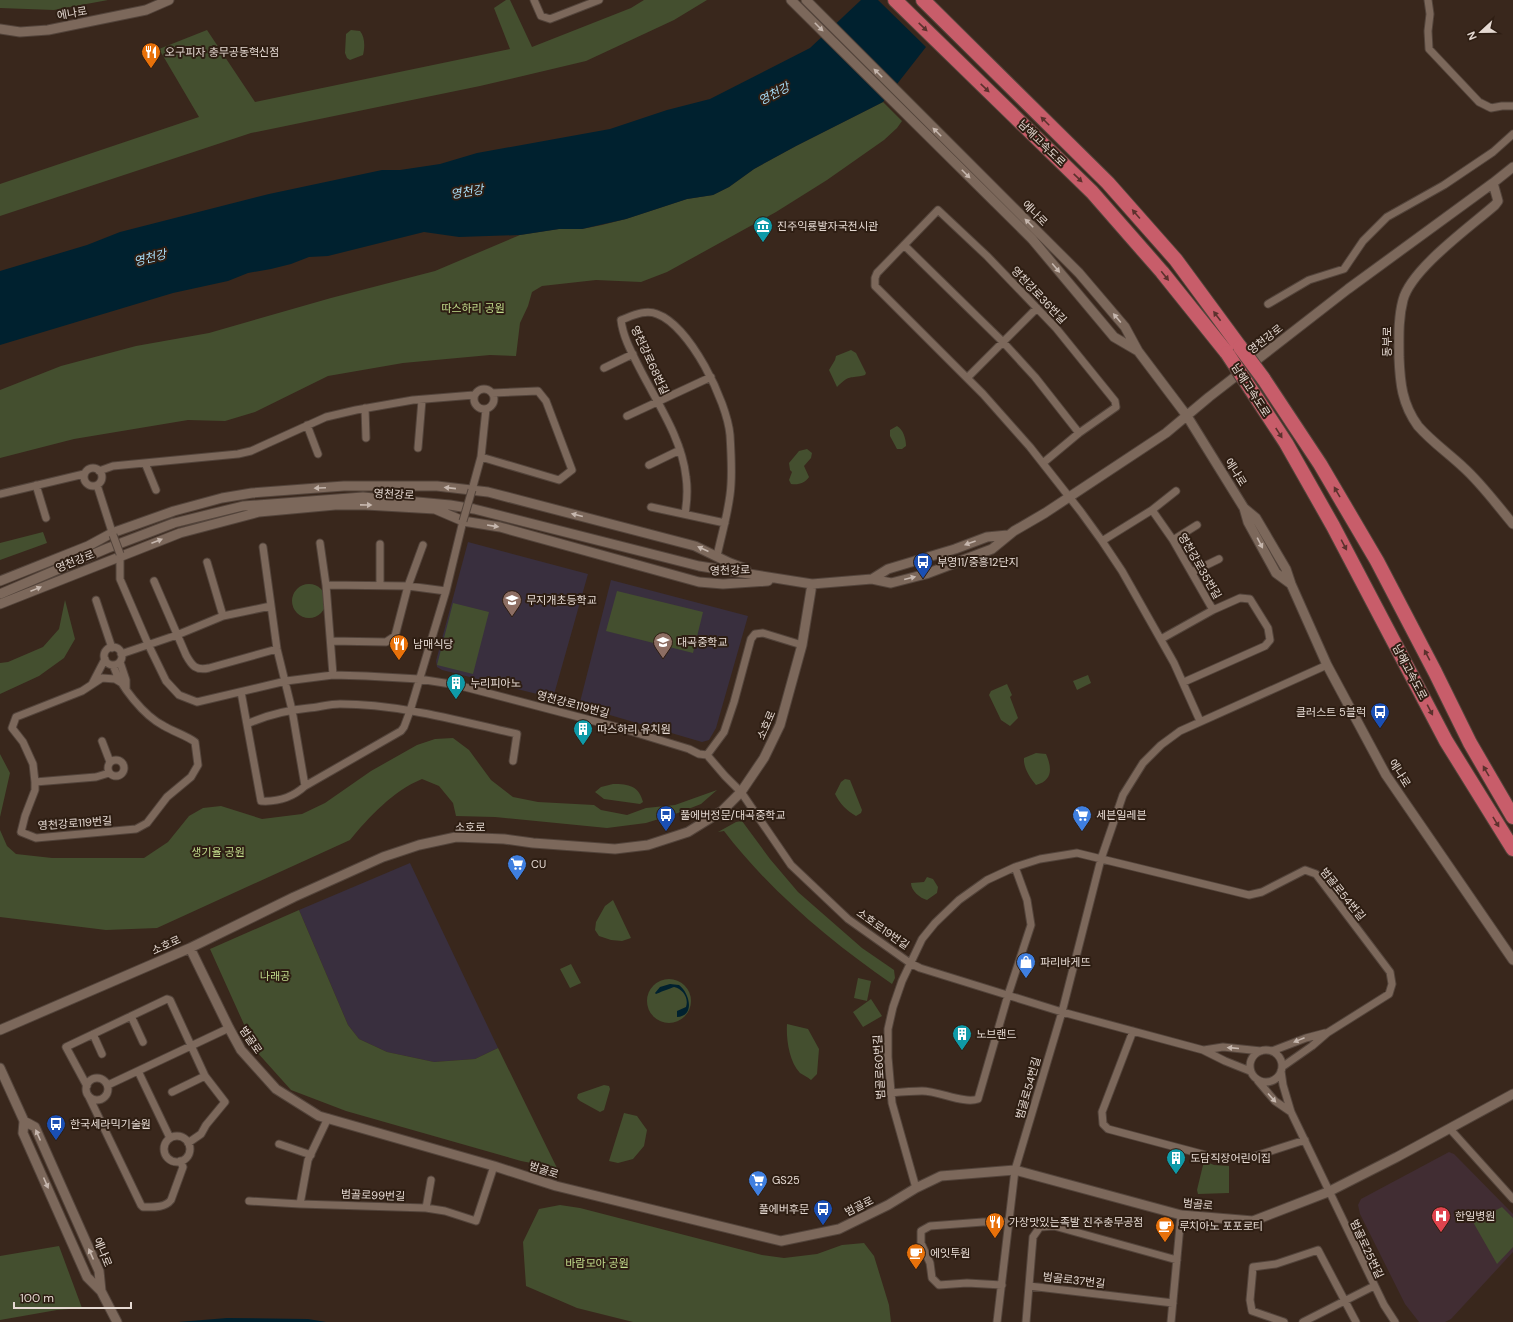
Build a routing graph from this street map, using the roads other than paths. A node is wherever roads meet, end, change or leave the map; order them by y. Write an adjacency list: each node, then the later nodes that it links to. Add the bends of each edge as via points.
1 (169, 0): 9 (street, 에나로, via 146,10 48,30 20,32)
2 (534, 0): 3 (street, via 541,16 550,18)
3 (599, 0)
4 (791, 0): 10 (street, one-way to 10)
5 (806, 0): 10 (street, one-way to 5)
6 (895, 0): 120 (highway, 남해고속도로, one-way to 120, bridge, via 1092,192 1162,272 1227,353 1286,443 1333,526 1446,741)
7 (923, 0): 119 (highway, 남해고속도로, one-way to 7, bridge, via 1470,743 1377,561 1320,464 1263,378 1176,260 1108,183)
8 (1428, 0): 11 (street, via 1429,49 1480,102 1491,108)
9 (0, 29)
10 (902, 104): 19 (street, 에나로, one-way to 10, via 1125,327 1080,274); 19 (street, 에나로, one-way to 19, via 1032,239 1114,337)
11 (1513, 106)
12 (1513, 134): 16 (street, via 1493,152 1450,181 1387,217 1363,242 1344,269 1309,280)
13 (1513, 167): 14 (street)
14 (1493, 183): 31 (street, 영천강로, via 1348,289); 57 (street, 동부로, via 1498,201 1495,205 1426,265 1404,298 1398,327 1400,383 1407,408 1419,426 1464,468)
15 (904, 245): 17 (street, 영천강로36번길, via 938,210); 18 (street); 23 (street, 영천강로36번길, via 877,273 875,286)
16 (1268, 304)
17 (1037, 308): 18 (street); 33 (street, 영천강로36번길, via 1115,401 1116,407)
18 (1003, 342): 23 (street); 33 (street, via 1035,377)
19 (1138, 351): 31 (street, 에나로)
20 (633, 354): 21 (street); 22 (street, 영천강로68번길, via 622,330 622,320 639,313 656,313 678,329); 27 (street, 영천강로68번길)
21 (604, 368)
22 (711, 377): 27 (street); 56 (street, 영천강로68번길, via 719,394 730,433 731,485)
23 (967, 378): 40 (street, 영천강로36번길)
24 (492, 393): 25 (street, via 481,389); 29 (street, via 493,402); 38 (street, via 538,391 546,401 572,470 559,480)
25 (474, 395): 26 (street); 29 (street, via 477,407)
26 (422, 400): 28 (street); 35 (street)
27 (657, 401): 30 (street); 36 (street, 영천강로68번길)
28 (365, 408): 32 (street, via 326,417); 34 (street)
29 (486, 409): 38 (street)
30 (627, 416)
31 (1187, 416): 50 (street, 영천강로, via 1166,433); 97 (street, 에나로, via 1244,508 1256,518 1286,569)
32 (307, 425): 37 (street); 39 (street, via 251,451)
33 (1079, 433): 40 (street, 영천강로36번길)
34 (366, 438)
35 (418, 448)
36 (680, 450): 41 (street); 53 (street, 영천강로68번길, via 686,476)
37 (318, 454)
38 (482, 457): 47 (street)
39 (145, 463): 42 (street, via 113,466); 46 (street)
40 (1043, 464): 50 (street, 영천강로36번길)
41 (649, 465)
42 (99, 471): 43 (street, via 92,468); 45 (street, via 102,478)
43 (84, 474): 44 (street); 45 (street, via 86,482)
44 (36, 485): 49 (street); 54 (street)
45 (97, 485): 59 (street)
46 (156, 490)
47 (472, 490): 55 (street, bridge); 59 (street, 영천강로, one-way to 59, via 437,486 344,486 252,493 174,511); 68 (street, 영천강로, one-way to 47, via 695,546)
48 (1176, 491): 52 (street)
49 (0, 494)
50 (1069, 497): 60 (street, 영천강로); 62 (street)
51 (651, 507): 53 (street)
52 (1152, 510): 61 (street, 영천강로35번길); 62 (street)
53 (686, 514): 56 (street)
54 (46, 518)
55 (463, 521): 67 (street, 영천강로, one-way to 55, via 206,525 258,512 294,508 366,505 435,509); 73 (street, 영천강로, one-way to 73, via 500,527 699,582 723,584); 80 (street)
56 (725, 523): 68 (street, 영천강로68번길)
57 (1513, 524)
58 (1197, 525): 61 (street)
59 (112, 534): 67 (street, bridge); 74 (street, 영천강로)
60 (1008, 535): 72 (street, 영천강로, one-way to 72, via 987,537 888,569); 72 (street, 영천강로, one-way to 60, via 891,582 926,574 992,549)
61 (1173, 540): 71 (street, 영천강로35번길)
62 (1102, 541): 88 (street)
63 (320, 543): 77 (street)
64 (380, 544): 78 (street)
65 (423, 545): 79 (street)
66 (263, 547): 84 (street)
67 (120, 555): 83 (street, 영천강로, one-way to 67); 90 (street, 영천강로119번길, via 120,579)
68 (717, 556): 73 (street, 영천강로, via 747,569)
69 (1219, 559): 71 (street)
70 (207, 562): 86 (street)
71 (1192, 572): 85 (street, 영천강로35번길)
72 (872, 579): 76 (street, 영천강로)
73 (792, 580): 76 (street, 영천강로); 81 (street, 영천강로, via 700,566 474,509 363,497 243,506 174,523)
74 (0, 581)
75 (154, 581): 87 (street)
76 (812, 584): 91 (street, 소호로)
77 (326, 585): 78 (street); 89 (street)
78 (380, 585): 79 (street)
79 (408, 586): 80 (street); 89 (street, via 395,636 386,642)
80 (446, 591): 100 (street)
81 (0, 594)
82 (96, 600): 92 (street)
83 (0, 604)
84 (271, 606): 86 (street); 93 (street)
85 (1213, 610): 88 (street); 103 (street, 영천강로35번길, via 1240,598 1250,599 1268,628 1270,640 1265,646)
86 (223, 616): 87 (street)
87 (176, 634): 90 (street); 93 (street, via 190,664 203,670)
88 (1160, 639): 103 (street)
89 (331, 641): 98 (street)
90 (148, 644): 94 (street); 106 (street, 영천강로119번길, via 166,681 179,695 197,702)
91 (802, 645): 112 (street, via 763,633 755,634 751,639 724,732); 118 (street, 소호로, via 780,726 764,758)
92 (112, 648): 94 (street, via 118,649); 95 (street, via 107,650)
93 (277, 649): 101 (street)
94 (121, 654): 96 (street)
95 (105, 659): 96 (street, via 106,662); 104 (street)
96 (115, 664): 99 (street, 영천강로119번길); 102 (street, 영천강로119번길); 105 (street, 영천강로119번길, via 126,680)
97 (1327, 664): 109 (street, 범골로54번길); 124 (street, 에나로, via 1386,775)
98 (333, 675): 100 (street, 영천강로119번길); 101 (street, 영천강로119번길)
99 (102, 678): 102 (street); 104 (street, 영천강로119번길)
100 (419, 679): 108 (street); 112 (street, 영천강로119번길, via 457,685 617,727)
101 (286, 681): 106 (street, 영천강로119번길); 107 (street)
102 (120, 682): 105 (street, 영천강로119번길)
103 (1184, 682): 109 (street)
104 (92, 684): 116 (street, 영천강로119번길, via 82,691 16,717 12,728 23,742 33,764)
105 (126, 688): 116 (street, 영천강로119번길, via 148,715 163,726 195,742 198,765 191,777 167,797 148,823 136,829 36,838 21,832 35,790)
106 (241, 692): 110 (street)
107 (292, 710): 108 (street, via 338,704); 110 (street, via 262,717); 117 (street)
108 (410, 711): 113 (street, via 517,734); 117 (street, via 401,731)
109 (1200, 721): 121 (street, 범골로54번길, via 1161,744 1143,763 1123,795)
110 (248, 724): 117 (street, via 261,801 273,802 284,799 297,794)
111 (102, 741): 114 (street)
112 (707, 755): 118 (street)
113 (513, 761)
114 (110, 762): 115 (street, via 107,767); 115 (street, via 121,761 124,769 117,777)
115 (109, 773): 116 (street, via 96,777)
116 (35, 782)
117 (305, 786)
118 (741, 792): 123 (street, 소호로, via 722,811 688,832 648,845 615,849 456,837 419,845 383,857 294,897); 125 (street, 소호로19번길, via 791,865 848,918)
119 (1513, 817)
120 (1513, 849)
121 (1101, 859): 122 (street, 범골로60번길, via 1077,853 1040,859); 127 (street, 범골로54번길); 132 (street, 범골로54번길, via 1249,895 1262,892 1305,870 1316,874 1390,972 1392,984 1389,994)
122 (1015, 867): 125 (street, 범골로60번길, via 987,880 959,900 935,923); 126 (street, via 1027,900 1031,925)
123 (190, 948): 129 (street, 범골로); 130 (street, 소호로)
124 (1513, 960)
125 (910, 962): 126 (street, 소호로19번길, via 920,968); 149 (street, 범골로60번길, via 893,1007 888,1029)
126 (1008, 994): 127 (street, 소호로19번길); 149 (street, via 978,1099 971,1102 945,1094 922,1091)
127 (1062, 1012): 131 (street); 163 (street, 범골로54번길)
128 (131, 1016): 133 (street); 134 (street); 135 (street, via 167,999 170,1000)
129 (229, 1028): 135 (street, 범골로); 153 (street, 범골로, via 241,1050 276,1089 319,1116)
130 (0, 1030)
131 (1133, 1031): 136 (street); 157 (street, via 1102,1112 1102,1124 1108,1129 1213,1157 1249,1158)
132 (1327, 1033): 138 (street, one-way to 138); 141 (street)
133 (93, 1034): 139 (street); 147 (street, via 66,1047)
134 (143, 1042)
135 (192, 1046): 142 (street, 범골로); 144 (street)
136 (1204, 1050): 137 (street, one-way to 136, via 1223,1047); 143 (street, via 1225,1062)
137 (1262, 1051): 138 (street); 143 (street, via 1252,1058)
138 (1272, 1051): 141 (street, via 1279,1057)
139 (102, 1054)
140 (0, 1068): 154 (street, 에나로)
141 (1281, 1069): 145 (street, via 1279,1076 1271,1082); 152 (street, 범골로25번길)
142 (138, 1071): 146 (street, 범골로); 156 (street)
143 (1250, 1071): 145 (street)
144 (205, 1076): 148 (street); 158 (street, via 225,1102 201,1134)
145 (1257, 1080): 152 (street, one-way to 152, via 1275,1101)
146 (108, 1085): 147 (street, via 104,1080 97,1078 90,1080); 151 (street, via 108,1094 103,1099)
147 (87, 1086): 151 (street)
148 (172, 1092)
149 (890, 1093): 165 (street, 범골로60번길)
150 (1513, 1094): 155 (street, 범골로)
151 (89, 1097): 161 (street, via 143,1207 164,1206 172,1200 183,1167)
152 (1291, 1112): 157 (street, 범골로25번길)
153 (328, 1118): 160 (street); 162 (street, 범골로)
154 (24, 1121): 177 (street, 에나로, one-way to 177, via 23,1133 87,1276); 177 (street, 에나로, one-way to 154, via 99,1271 35,1127)
155 (1450, 1129): 166 (street, 범골로); 167 (street)
156 (170, 1138): 158 (street, via 182,1137); 161 (street, via 165,1144 165,1152 169,1159)
157 (1305, 1140): 166 (street, 범골로25번길)
158 (188, 1143): 161 (street, via 189,1152)
159 (279, 1144): 160 (street)
160 (311, 1155): 169 (street)
161 (180, 1161)
162 (494, 1166): 165 (street, 범골로, via 556,1186 781,1241 839,1229); 170 (street, 범골로99번길, via 476,1221)
163 (1015, 1170): 165 (street, 범골로, via 941,1176); 171 (street, 범골로); 172 (street)
164 (431, 1180): 170 (street)
165 (916, 1188)
166 (1328, 1192): 171 (street, 범골로, via 1252,1221); 176 (street, 범골로25번길)
167 (1513, 1199)
168 (249, 1201): 169 (street, 범골로99번길)
169 (300, 1204): 170 (street, 범골로99번길)
170 (426, 1208)
171 (1181, 1215): 173 (street)
172 (1009, 1222): 174 (street); 174 (street, via 930,1226 921,1231 921,1243 930,1263 932,1278 939,1285)
173 (1177, 1260): 175 (street, 범골로37번길, via 1054,1226 1040,1227 1033,1237); 179 (street)
174 (1002, 1285): 181 (street)
175 (1029, 1286): 179 (street, 범골로37번길); 182 (street)
176 (1374, 1286): 178 (street, 범골로25번길); 187 (street)
177 (100, 1291): 180 (street)
178 (1345, 1301): 184 (street, via 1318,1250 1276,1264 1253,1267 1250,1300 1252,1311); 185 (street, 범골로25번길); 186 (street)
179 (1173, 1303): 183 (street)
180 (117, 1322)
181 (997, 1322)
182 (1026, 1322)
183 (1171, 1322)
184 (1284, 1322)
185 (1302, 1322)
186 (1356, 1322)
187 (1395, 1322)

